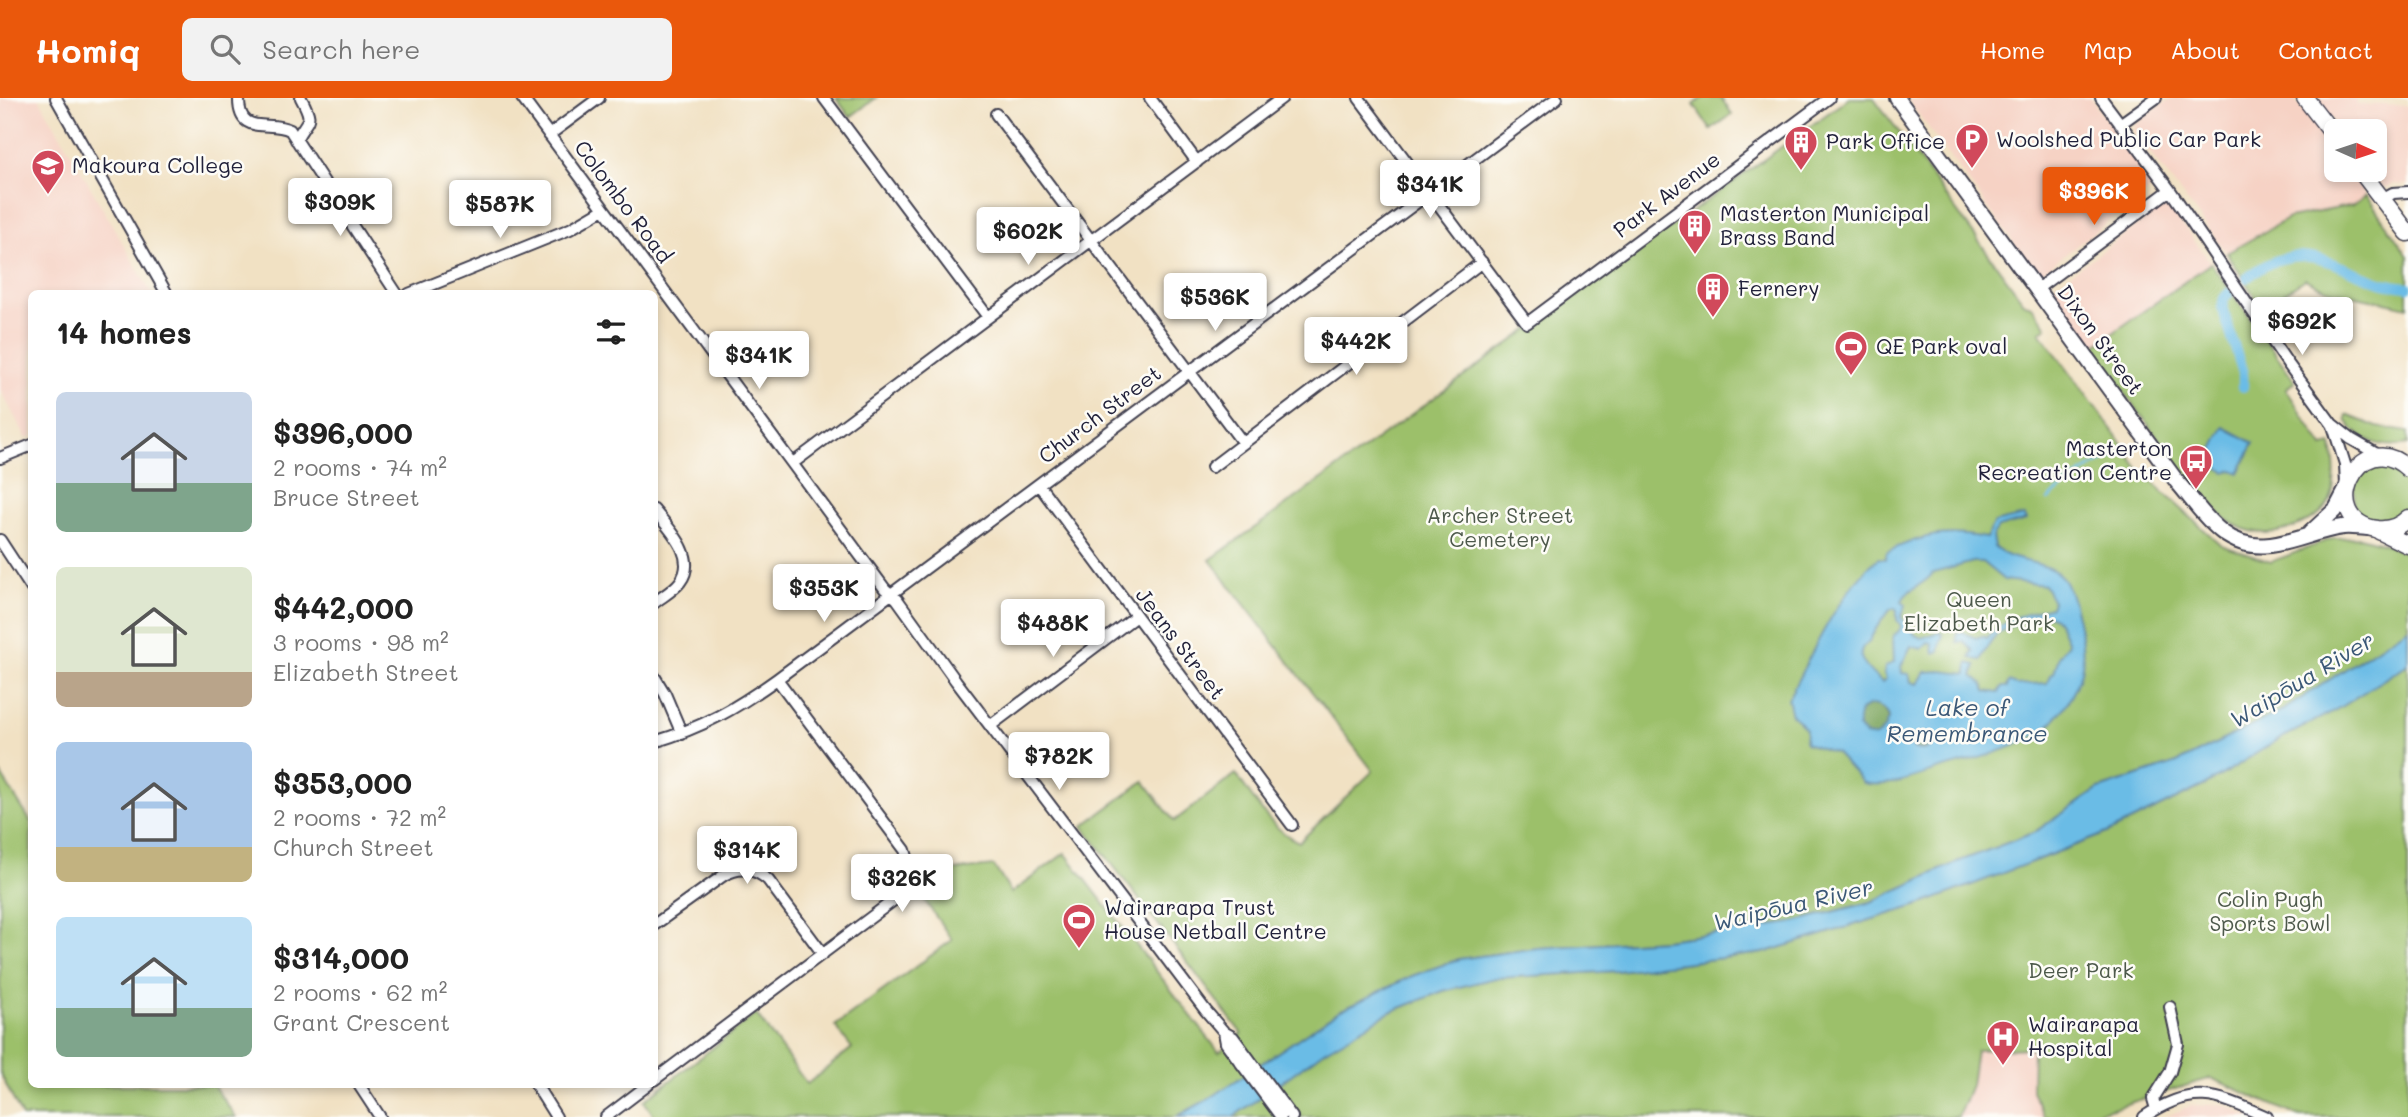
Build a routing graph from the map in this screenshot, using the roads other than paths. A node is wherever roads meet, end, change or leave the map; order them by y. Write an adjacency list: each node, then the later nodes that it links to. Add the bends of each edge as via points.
1 (56, 98): 32 (street)
2 (239, 98): 20 (street, via 248,121 264,127 283,126)
3 (301, 98): 20 (street, via 309,120)
4 (522, 98): 19 (street, Colombo Road)
5 (598, 98): 19 (street)
6 (824, 98): 35 (street)
7 (1150, 98): 21 (street)
8 (1282, 98): 21 (street)
9 (1359, 98): 25 (street)
10 (1557, 98): 25 (street, Church Street)
11 (1829, 98): 30 (street, Park Avenue, via 1527,323)
12 (1897, 98): 31 (main road, Dixon Street)
13 (2101, 98): 18 (street)
14 (2156, 98): 18 (street)
15 (2305, 98): 17 (highway)
16 (996, 114): 29 (street)
17 (2324, 123)
18 (2120, 124): 23 (street)
19 (550, 135): 27 (street, Colombo Road)
20 (296, 140): 33 (street)
21 (1197, 162): 29 (street)
22 (2369, 182): 26 (highway)
23 (2170, 190): 31 (street); 37 (street)
24 (2408, 192): 26 (street)
25 (1430, 193): 30 (street); 36 (street, Church Street)
26 (2382, 199): 28 (highway)
27 (604, 209): 34 (street, via 570,229); 43 (street, Colombo Road)
28 (2408, 233)
29 (1091, 240): 35 (street); 36 (street)
30 (1482, 262): 38 (street)
31 (2037, 289): 51 (main road, Dixon Street, via 2178,483 2215,526 2234,539 2264,545)
32 (165, 290)
33 (394, 290)
34 (419, 290)
35 (988, 317): 43 (street)
36 (1189, 372): 38 (street); 46 (street, Church Street)
37 (2332, 424): 41 (street); 47 (street, via 2345,464)
38 (1243, 443): 44 (street)
39 (28, 448): 42 (street)
40 (2408, 453): 41 (highway)
41 (2383, 457): 45 (highway); 47 (highway, via 2355,469)
42 (0, 458)
43 (793, 463): 55 (street, Colombo Road)
44 (1212, 467)
45 (2408, 469)
46 (1039, 485): 55 (street, Church Street); 57 (street, Jeans Street)
47 (2346, 489): 50 (highway, via 2355,518); 51 (main road, Dixon Street, via 2336,509)
48 (658, 515): 56 (street, via 687,559 679,584)
49 (2408, 518): 50 (highway, via 2395,527)
50 (2372, 528): 51 (main road, Dixon Street, via 2343,527); 53 (highway)
51 (2306, 536)
52 (0, 540): 54 (street)
53 (2408, 545)
54 (28, 583)
55 (891, 594): 58 (street, Church Street); 60 (street, Colombo Road)
56 (658, 600)
57 (1136, 616): 60 (street); 63 (street, Jeans Street)
58 (777, 679): 61 (street, Church Street, via 733,710); 65 (street, via 905,850 910,866 909,881 898,897)
59 (658, 683): 61 (street)
60 (990, 726): 67 (street, Colombo Road)
61 (681, 734): 62 (street, Church Street)
62 (658, 741)
63 (1292, 825)
64 (658, 922): 65 (street, via 724,875 746,869 768,880)
65 (823, 954): 68 (street)
66 (2170, 1007): 72 (street, via 2178,1044 2170,1072 2153,1099)
67 (1228, 1037): 76 (street, Colombo Road); 77 (street, Colombo Road)
68 (658, 1077)
69 (361, 1088): 73 (street)
70 (538, 1088): 74 (street)
71 (644, 1088): 75 (street)
72 (2156, 1109): 78 (street); 79 (street, via 2206,1094)
73 (380, 1117)
74 (556, 1117)
75 (606, 1117)
76 (1281, 1117)
77 (1292, 1117)
78 (2144, 1117)
79 (2267, 1117)

